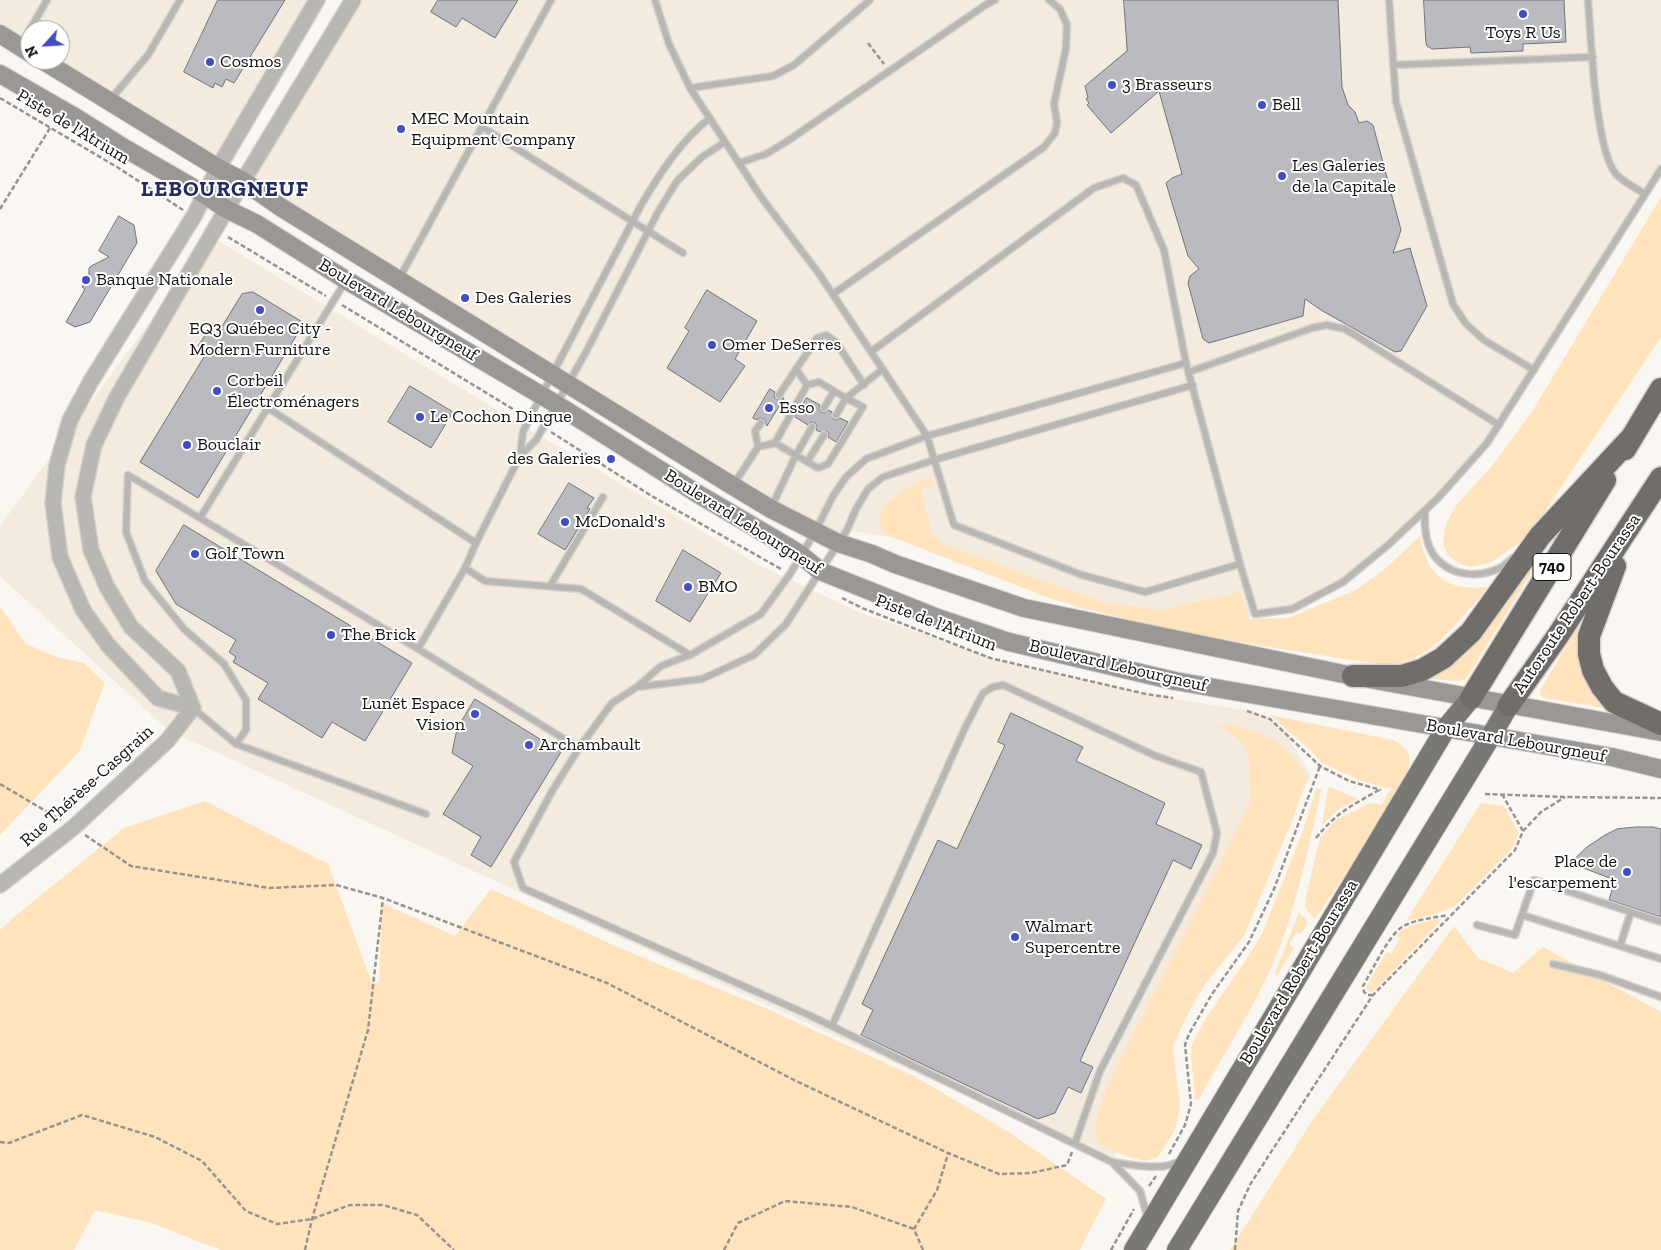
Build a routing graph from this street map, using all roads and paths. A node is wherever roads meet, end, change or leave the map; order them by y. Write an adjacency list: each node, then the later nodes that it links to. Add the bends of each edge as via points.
1 (47, 0): 12 (lane)
2 (180, 0): 23 (lane, via 148,55)
3 (317, 0): 29 (street)
4 (353, 0): 31 (street)
5 (551, 0): 25 (lane)
6 (655, 0): 21 (lane, via 669,44)
7 (870, 0): 21 (lane, via 794,65 773,76)
8 (995, 0): 19 (lane)
9 (1050, 0): 43 (lane, via 1060,9 1066,25 1066,48 1054,104 1055,133 1044,147)
10 (1389, 0): 17 (lane)
11 (1588, 0): 16 (lane)
12 (38, 20)
13 (0, 34): 15 (main road)
14 (868, 43): 19 (path)
15 (20, 46)
16 (1593, 57): 17 (lane); 33 (lane, via 1600,126 1609,161 1617,175)
17 (1393, 65): 49 (lane, via 1396,102 1453,304 1466,324 1484,340)
18 (58, 70): 23 (main road, Boulevard Lebourgneuf)
19 (889, 71): 28 (lane, via 786,142 766,154)
20 (0, 74): 32 (main road, Boulevard Lebourgneuf)
21 (690, 88): 24 (lane)
22 (0, 98): 26 (path, Piste de l'Atrium)
23 (109, 101): 29 (main road, Boulevard Lebourgneuf)
24 (710, 118): 27 (lane); 37 (lane, via 655,181)
25 (482, 127): 37 (lane); 42 (lane)
26 (50, 128): 34 (path); 36 (path, Piste de l'Atrium)
27 (725, 142): 28 (lane); 38 (lane, via 702,157 678,181)
28 (739, 163): 43 (lane)
29 (218, 168): 31 (main road, Boulevard Lebourgneuf); 32 (street)
30 (1661, 169): 33 (lane)
31 (243, 180): 35 (street); 42 (main road, Boulevard Lebourgneuf, via 282,208)
32 (204, 194): 35 (main road, Boulevard Lebourgneuf); 103 (street, via 194,216 70,420 57,465 53,503 60,558 82,610 108,645 158,698)
33 (1645, 194): 49 (lane)
34 (0, 209)
35 (226, 209): 41 (main road, Boulevard Lebourgneuf, via 257,224); 103 (street, via 117,397 94,445 83,497 92,550 106,587 131,626 178,671)
36 (184, 210)
37 (633, 222): 38 (lane); 51 (lane)
38 (648, 231): 40 (lane); 52 (lane)
39 (232, 240): 44 (path)
40 (683, 253)
41 (346, 280): 44 (lane); 60 (main road, Boulevard Lebourgneuf)
42 (399, 280): 51 (main road, Boulevard Lebourgneuf)
43 (833, 294): 45 (lane)
44 (333, 300): 61 (lane); 63 (path)
45 (872, 351): 46 (lane, via 1094,188 1123,178 1136,186 1164,250); 47 (lane)
46 (1186, 363): 50 (lane); 70 (lane)
47 (883, 368): 53 (lane); 70 (lane)
48 (796, 369): 53 (lane, via 817,338 826,335 836,342); 55 (lane); 58 (lane)
49 (1534, 370): 66 (lane)
50 (1189, 372): 54 (lane); 66 (lane, via 1327,325 1345,329)
51 (552, 374): 52 (main road, Boulevard Lebourgneuf); 60 (lane)
52 (567, 384): 60 (lane); 79 (main road, Boulevard Lebourgneuf)
53 (864, 385): 59 (lane)
54 (1193, 385): 76 (lane); 90 (lane)
55 (807, 386): 57 (lane, via 820,382); 72 (lane)
56 (1661, 389): 71 (highway, Autoroute Robert-Bourassa / 740)
57 (834, 391): 59 (lane); 62 (lane)
58 (779, 395)
59 (846, 398): 64 (lane); 77 (lane, via 863,407 828,464 818,468)
60 (548, 400): 75 (lane, via 536,440); 75 (lane, via 523,432); 89 (main road, Boulevard Lebourgneuf)
61 (268, 408): 83 (lane); 87 (lane)
62 (824, 408)
63 (513, 409)
64 (836, 415)
65 (761, 423): 73 (lane, via 755,431)
66 (1499, 425): 82 (lane, via 1488,443)
67 (812, 427): 74 (lane)
68 (554, 434): 92 (path, via 650,495)
69 (824, 435): 77 (lane)
70 (927, 436): 76 (lane); 85 (lane, via 866,459 846,477)
71 (1633, 436): 86 (highway); 100 (highway, Autoroute Robert-Bourassa / 740)
72 (775, 443): 73 (lane); 74 (lane)
73 (758, 447): 79 (lane)
74 (796, 455): 77 (lane); 81 (lane)
75 (520, 456): 87 (lane)
76 (934, 460): 88 (lane, via 883,477 868,489); 90 (lane, via 954,525 1082,575 1145,592)
77 (807, 462)
78 (1661, 478): 84 (highway, Autoroute Robert-Bourassa / 740)
79 (733, 486): 81 (main road, Boulevard Lebourgneuf)
80 (603, 497): 94 (lane)
81 (771, 509): 85 (main road, Boulevard Lebourgneuf)
82 (1425, 511): 86 (lane, via 1424,529 1436,558 1462,574 1475,575 1501,567); 90 (lane, via 1343,582 1292,609 1254,614)
83 (200, 518): 96 (lane); 109 (lane, via 128,475 126,532 146,581 184,629 224,664 246,700 246,730)
84 (1629, 529): 102 (highway, Autoroute Robert-Bourassa / 740); 105 (highway, via 1589,636 1589,654 1602,688 1614,702)
85 (815, 532): 88 (main road, Boulevard Lebourgneuf); 89 (lane)
86 (1540, 536): 98 (highway, via 1471,632 1443,658 1422,670 1402,676)
87 (476, 543): 91 (lane)
88 (838, 543): 93 (lane); 98 (main road, Boulevard Lebourgneuf, via 1024,608)
89 (801, 556): 93 (main road, Boulevard Lebourgneuf); 97 (lane, via 761,614)
90 (1240, 564)
91 (465, 568): 94 (lane, via 485,581); 96 (lane)
92 (779, 568)
93 (820, 571): 99 (lane, via 786,624 754,656 702,679); 106 (main road, Boulevard Lebourgneuf, via 938,618 1019,644 1175,681)
94 (550, 586): 97 (lane, via 581,588)
95 (845, 600): 101 (path, Piste de l'Atrium, via 990,658)
96 (418, 649): 110 (lane)
97 (690, 655): 99 (lane, via 661,666)
98 (1353, 676): 100 (main road, Boulevard Lebourgneuf)
99 (637, 687): 110 (lane, via 612,703)
100 (1471, 698): 102 (main road, Boulevard Lebourgneuf); 106 (highway, Boulevard Robert-Bourassa)
101 (1180, 699)
102 (1509, 705): 107 (main road, Boulevard Lebourgneuf); 108 (highway)
103 (193, 708): 109 (lane); 119 (street, Rue Thérèse-Casgrain, via 167,741)
104 (1244, 710): 111 (path, via 1270,719)
105 (1661, 724)
106 (1446, 728): 108 (main road, Boulevard Lebourgneuf); 137 (highway, Boulevard Robert-Bourassa)
107 (1661, 732)
108 (1491, 736): 112 (main road, Boulevard Lebourgneuf); 150 (highway)
109 (236, 744): 118 (lane)
110 (579, 748): 134 (lane, via 514,862 523,888)
111 (1320, 766): 121 (path, via 1349,781 1381,790 1349,806); 139 (path, via 1274,889 1249,942 1212,994 1185,1044 1191,1104 1186,1125)
112 (1661, 769)
113 (0, 784): 119 (path)
114 (1485, 794): 115 (path)
115 (1502, 794): 116 (path); 120 (path)
116 (1565, 797): 117 (path); 120 (path, via 1541,812)
117 (1661, 798)
118 (426, 814)
119 (74, 827): 122 (street, Rue Thérèse-Casgrain); 123 (path, via 131,866 268,888 336,885)
120 (1523, 832): 125 (path, via 1515,850)
121 (1316, 838)
122 (0, 885)
123 (383, 898): 138 (path, via 607,982 794,1080); 142 (path, via 368,1030)
124 (1631, 912): 126 (lane, via 1534,880); 127 (lane); 129 (lane)
125 (1450, 915): 132 (path); 132 (path, via 1413,923 1394,933 1363,986 1368,995)
126 (1522, 915): 128 (lane, via 1515,935); 129 (lane)
127 (1661, 922)
128 (1477, 925)
129 (1620, 946): 130 (lane)
130 (1661, 959)
131 (1553, 964): 133 (lane, via 1600,975)
132 (1373, 995): 151 (path, via 1250,1183 1238,1211)
133 (1661, 997)
134 (832, 1026): 136 (lane); 136 (lane, via 983,693 1003,685 1156,756 1201,772 1217,833 1213,853 1100,1070)
135 (0, 1142): 142 (path, via 9,1143 82,1115 155,1137 202,1161 246,1211 276,1224)
136 (1075, 1144): 138 (path, via 1068,1165 1031,1173 999,1174); 140 (lane)
137 (1192, 1151): 140 (lane, via 1176,1164 1169,1165 1138,1166); 141 (highway, Boulevard Robert-Bourassa)
138 (948, 1153): 143 (path, via 938,1190)
139 (1167, 1158)
140 (1112, 1162): 141 (lane, via 1140,1191)
141 (1140, 1218): 148 (path); 149 (highway, Boulevard Robert-Bourassa)
142 (312, 1219): 144 (path); 145 (path, via 350,1205 383,1205 417,1215)
143 (914, 1229): 146 (path, via 852,1207 786,1201 738,1223); 147 (path)
144 (305, 1250)
145 (454, 1250)
146 (724, 1250)
147 (923, 1250)
148 (1111, 1250)
149 (1134, 1250)
150 (1177, 1250)
151 (1236, 1250)

